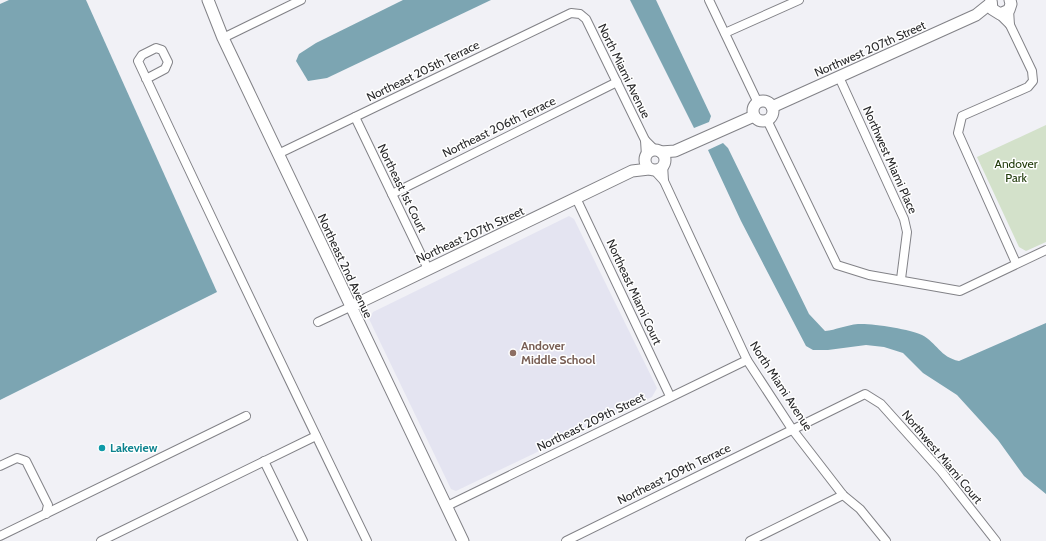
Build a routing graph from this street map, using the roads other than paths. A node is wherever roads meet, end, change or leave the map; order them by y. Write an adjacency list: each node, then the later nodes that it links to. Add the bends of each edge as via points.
1 (208, 0): 8 (street, Northeast 2nd Avenue)
2 (301, 0): 8 (street)
3 (709, 0): 7 (street)
4 (800, 0): 7 (street)
5 (1003, 6): 9 (street, Northwest 207th Street, via 979,14); 22 (street, via 1032,71 1033,81 1028,88 962,116 958,134)
6 (580, 14): 11 (street, North Miami Avenue, via 586,19); 15 (street, Northeast 205th Terrace, via 571,13)
7 (725, 33): 12 (street)
8 (223, 38): 17 (street, Northeast 2nd Avenue)
9 (839, 77): 13 (street, Northwest 207th Street); 24 (street, Northwest Miami Place, via 904,218 906,232)
10 (146, 79): 32 (street)
11 (617, 82): 18 (street, North Miami Avenue); 19 (street, Northeast 206th Terrace)
12 (758, 103): 13 (street, via 766,102); 14 (street, via 753,110)
13 (772, 107): 16 (street, via 772,115)
14 (754, 116): 16 (street, via 761,121); 18 (street)
15 (355, 117): 17 (street, Northeast 205th Terrace); 19 (street, Northeast 1st Court)
16 (767, 120): 24 (street, via 837,265 869,275)
17 (278, 154): 25 (street, Northeast 2nd Avenue)
18 (655, 160): 20 (street, Northeast 207th Street); 27 (street, North Miami Avenue)
19 (392, 194): 23 (street, Northeast 1st Court)
20 (576, 198): 23 (street, Northeast 207th Street); 29 (street, Northeast Miami Court)
21 (1046, 250): 22 (street)
22 (1016, 263): 24 (street, via 960,291)
23 (428, 269): 25 (street, Northeast 207th Street)
24 (901, 279)
25 (350, 307): 26 (street, Northeast 207th Street); 36 (street, Northeast 2nd Avenue)
26 (318, 322)
27 (747, 360): 29 (street, Northeast 209th Street); 31 (street, North Miami Avenue)
28 (865, 394): 31 (street, Northeast 209th Terrace); 46 (street, Northwest Miami Court, via 881,404 941,471)
29 (670, 396): 36 (street, Northeast 209th Street)
30 (246, 416): 37 (street)
31 (792, 429): 35 (street, North Miami Avenue); 43 (street, Northeast 209th Terrace)
32 (316, 436): 33 (street); 41 (street)
33 (264, 461): 39 (street); 40 (street)
34 (0, 466): 37 (street, via 17,458 26,461 48,505)
35 (843, 495): 44 (street); 45 (street, North Miami Avenue, via 860,509)
36 (447, 506): 42 (street, Northeast 2nd Avenue)
37 (46, 514): 38 (street)
38 (0, 536)
39 (101, 541)
40 (303, 541)
41 (367, 541)
42 (463, 541)
43 (566, 541)
44 (750, 541)
45 (886, 541)
46 (996, 541)

